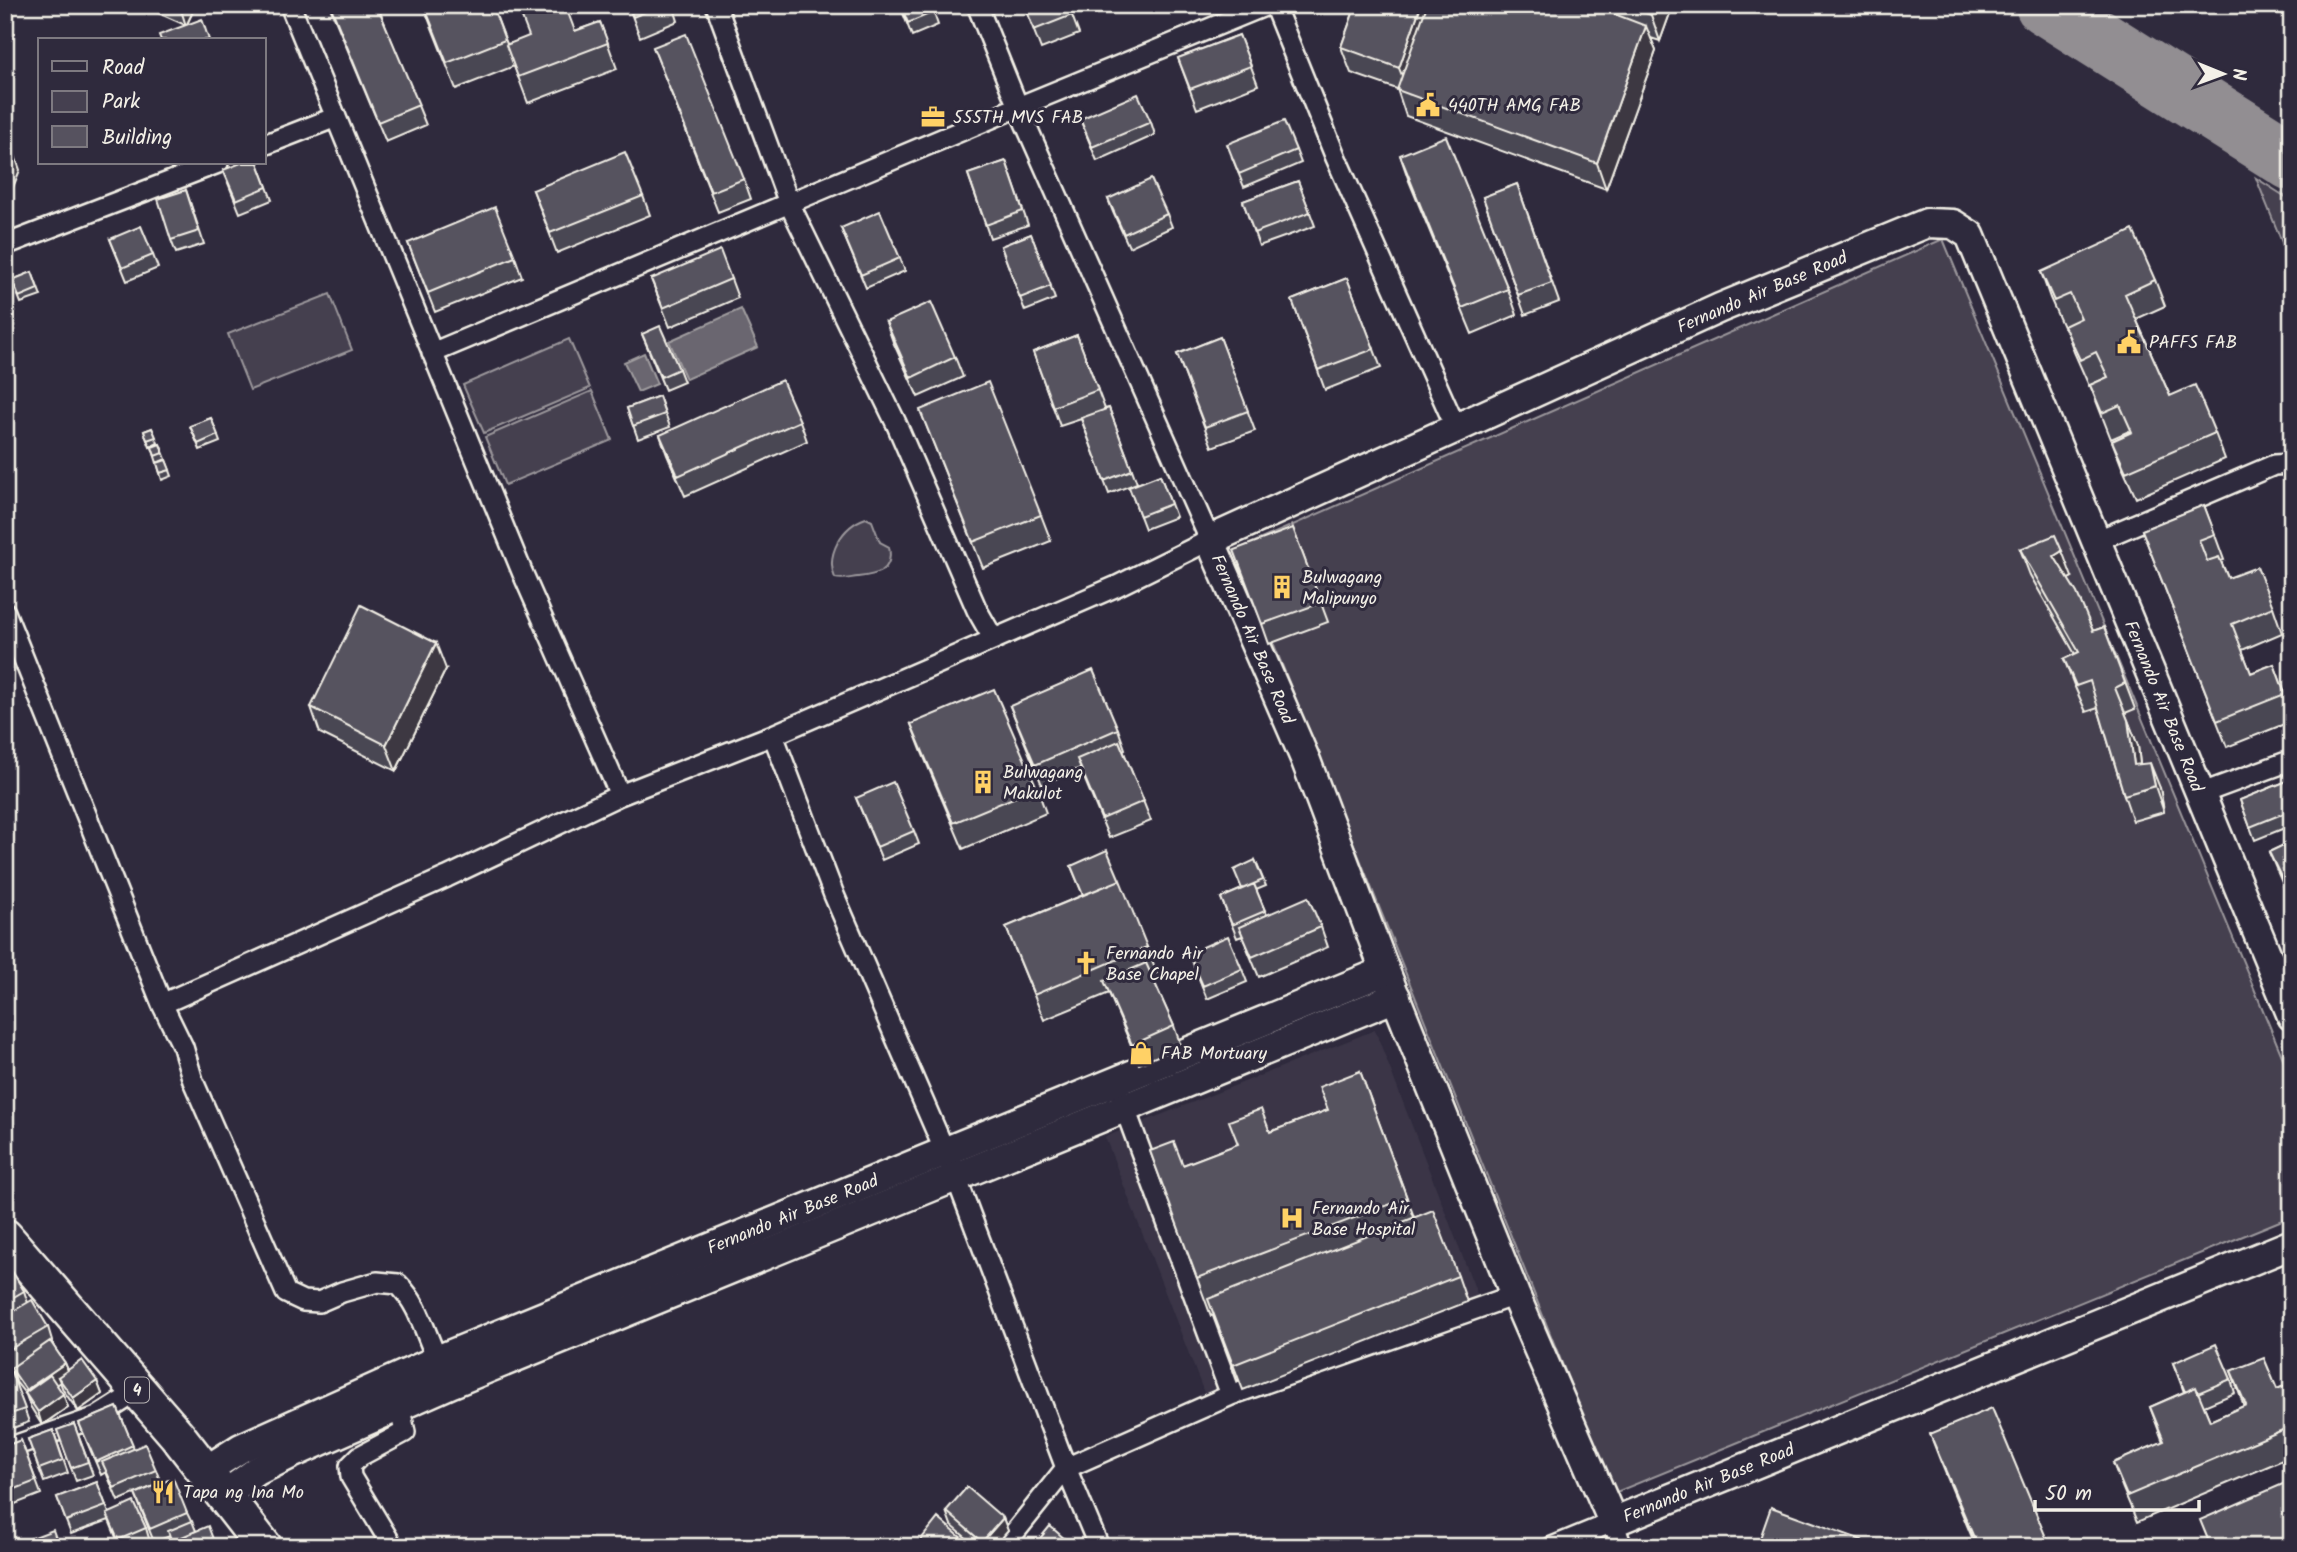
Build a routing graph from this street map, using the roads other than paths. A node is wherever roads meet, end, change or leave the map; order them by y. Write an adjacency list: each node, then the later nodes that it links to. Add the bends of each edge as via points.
1 (290, 5): 7 (street)
2 (716, 5): 10 (street)
3 (976, 5): 6 (street)
4 (1267, 5): 6 (street)
5 (1274, 5): 13 (street, via 1336,158)
6 (1018, 107): 10 (street); 15 (street)
7 (336, 117): 8 (street); 12 (street)
8 (266, 144)
9 (215, 164): 11 (street)
10 (789, 202): 12 (street); 18 (street)
11 (5, 246)
12 (432, 353): 22 (street)
13 (1456, 428): 15 (street, Fernando Air Base Road); 16 (street, Fernando Air Base Road, via 1744,298 1927,223 1953,224 1970,235)
14 (2292, 464): 16 (street, via 2274,465)
15 (1210, 540): 18 (street, via 1117,586); 23 (street, Fernando Air Base Road, via 1306,761)
16 (2096, 541): 21 (street, Fernando Air Base Road)
17 (5, 612): 25 (street)
18 (993, 638): 19 (street)
19 (773, 735): 22 (street); 31 (street, via 834,895)
20 (2292, 760): 21 (street)
21 (2200, 794): 27 (street, Fernando Air Base Road)
22 (620, 795): 25 (street)
23 (1385, 971): 24 (street, Fernando Air Base Road); 26 (street, Fernando Air Base Road)
24 (1396, 997): 28 (street, Fernando Air Base Road); 38 (street, Fernando Air Base Road)
25 (162, 1004): 39 (street, via 286,1293 319,1302 377,1283 398,1284 423,1320)
26 (1301, 1005): 28 (street); 29 (street, Fernando Air Base Road)
27 (2292, 1016)
28 (1312, 1031): 30 (street, Fernando Air Base Road)
29 (1114, 1081): 30 (street); 31 (street, Fernando Air Base Road)
30 (1125, 1107): 32 (street, Fernando Air Base Road); 43 (street)
31 (945, 1151): 32 (street); 35 (street, Fernando Air Base Road)
32 (956, 1177): 36 (street, Fernando Air Base Road); 46 (street)
33 (5, 1237): 41 (highway, 4)
34 (2292, 1244): 48 (street, Fernando Air Base Road)
35 (676, 1261): 36 (street, via 673,1277); 37 (street, Fernando Air Base Road)
36 (683, 1288): 37 (street, Fernando Air Base Road)
37 (640, 1291): 39 (street, Fernando Air Base Road); 40 (street, Fernando Air Base Road)
38 (1515, 1294): 43 (street); 48 (street, Fernando Air Base Road)
39 (437, 1360): 40 (street); 42 (street, Fernando Air Base Road)
40 (452, 1383): 42 (street, Fernando Air Base Road)
41 (138, 1391): 45 (street, via 97,1417); 47 (highway, 4)
42 (396, 1393): 44 (street, Fernando Air Base Road); 50 (street, via 405,1432 350,1466 351,1477)
43 (1231, 1395): 46 (street)
44 (344, 1422): 47 (street, Fernando Air Base Road, via 257,1471); 47 (street, Fernando Air Base Road, via 316,1413 241,1448)
45 (5, 1449)
46 (1066, 1468): 51 (street); 52 (street)
47 (215, 1483): 49 (highway, 4)
48 (1618, 1534): 53 (street)
49 (264, 1547)
50 (394, 1547)
51 (1003, 1547)
52 (1099, 1547)
53 (1552, 1547)

